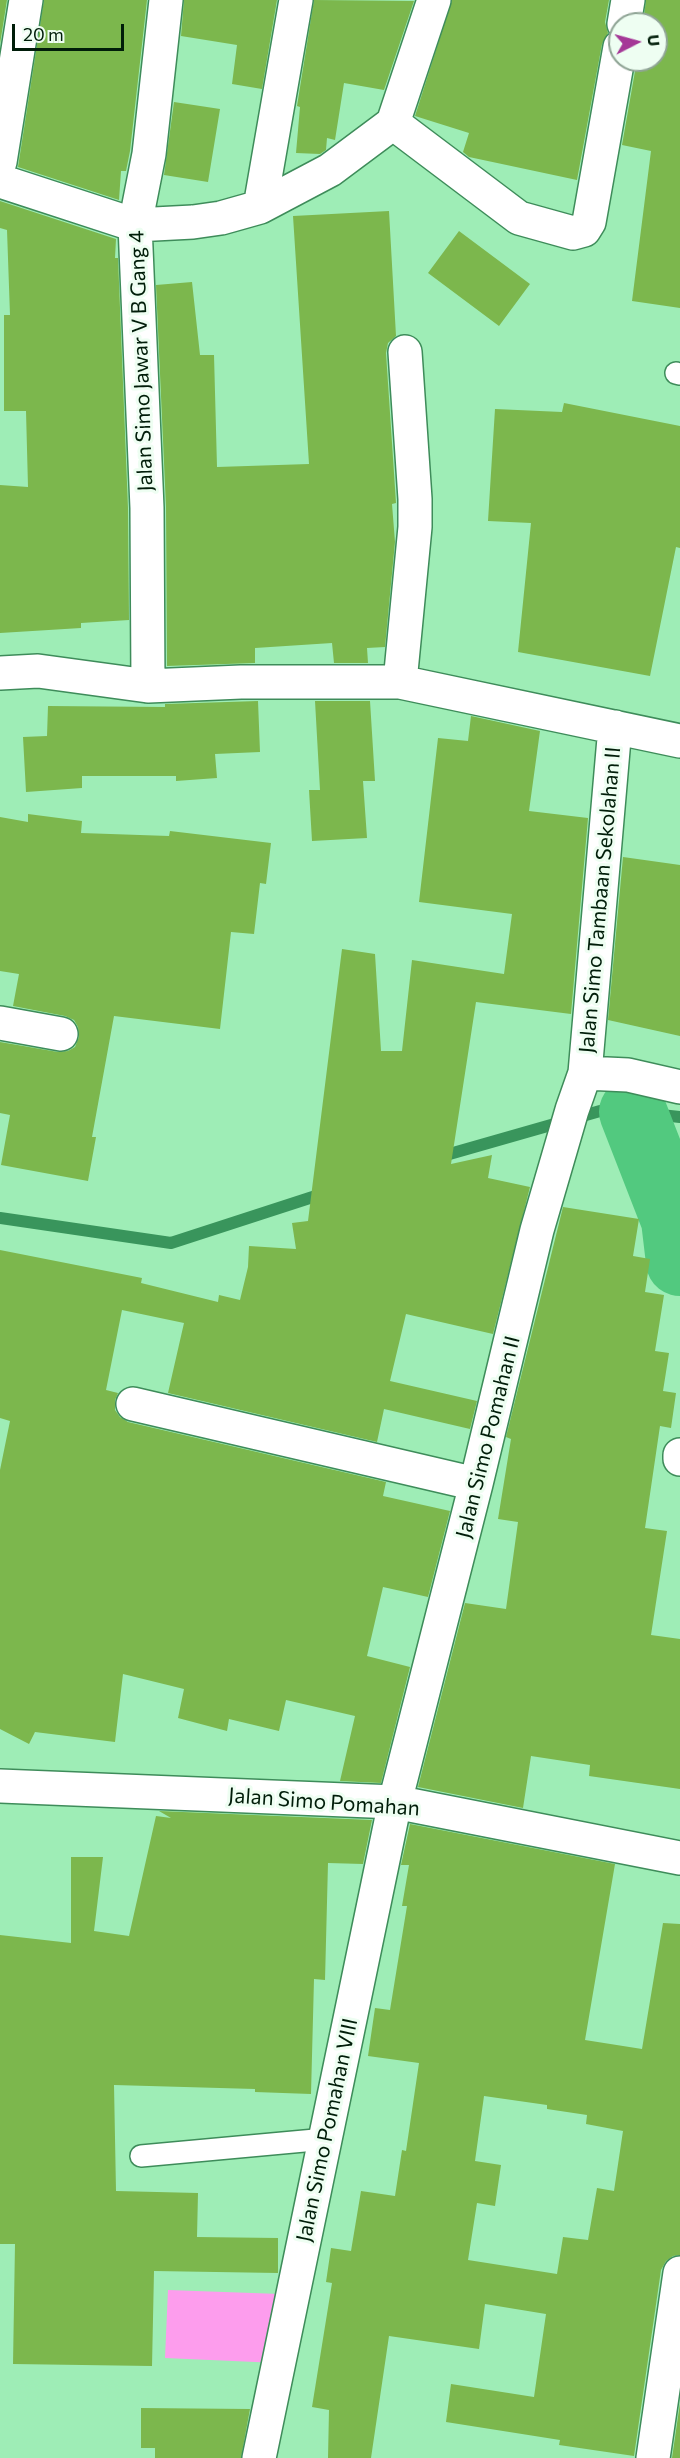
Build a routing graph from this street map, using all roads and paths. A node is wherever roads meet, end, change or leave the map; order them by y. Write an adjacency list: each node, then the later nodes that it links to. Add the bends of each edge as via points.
1 (26, 0): 7 (street)
2 (166, 0): 10 (street, Jalan Simo Jawar V B Gang 4, via 148,154)
3 (296, 0): 9 (street)
4 (434, 0): 6 (street)
5 (616, 72): 6 (street, via 589,222 584,230 573,233 519,218)
6 (393, 123): 9 (street, via 330,170)
7 (0, 162)
8 (0, 181): 10 (street)
9 (260, 207): 10 (street, via 221,218)
10 (135, 225): 14 (street, Jalan Simo Jawar V B Gang 4, via 147,508)
11 (405, 352): 13 (street, via 415,527)
12 (0, 673): 14 (street, via 38,671)
13 (400, 682): 14 (street); 15 (street)
14 (148, 686)
15 (615, 727): 16 (street); 19 (street, Jalan Simo Tambaan Sekolahan II)
16 (680, 741)
17 (0, 1023): 18 (street)
18 (61, 1034)
19 (585, 1073): 20 (street, via 628,1075); 22 (street, Jalan Simo Pomahan II, via 537,1230)
20 (680, 1087)
21 (133, 1404): 22 (street)
22 (476, 1484): 24 (street, Jalan Simo Pomahan II)
23 (0, 1786): 24 (street, Jalan Simo Pomahan)
24 (395, 1802): 25 (street, Jalan Simo Pomahan); 26 (street, Jalan Simo Pomahan VIII)
25 (680, 1858)
26 (326, 2139): 27 (lane); 29 (street, Jalan Simo Pomahan VIII)
27 (141, 2156)
28 (680, 2273): 30 (street)
29 (259, 2458)
30 (653, 2458)

